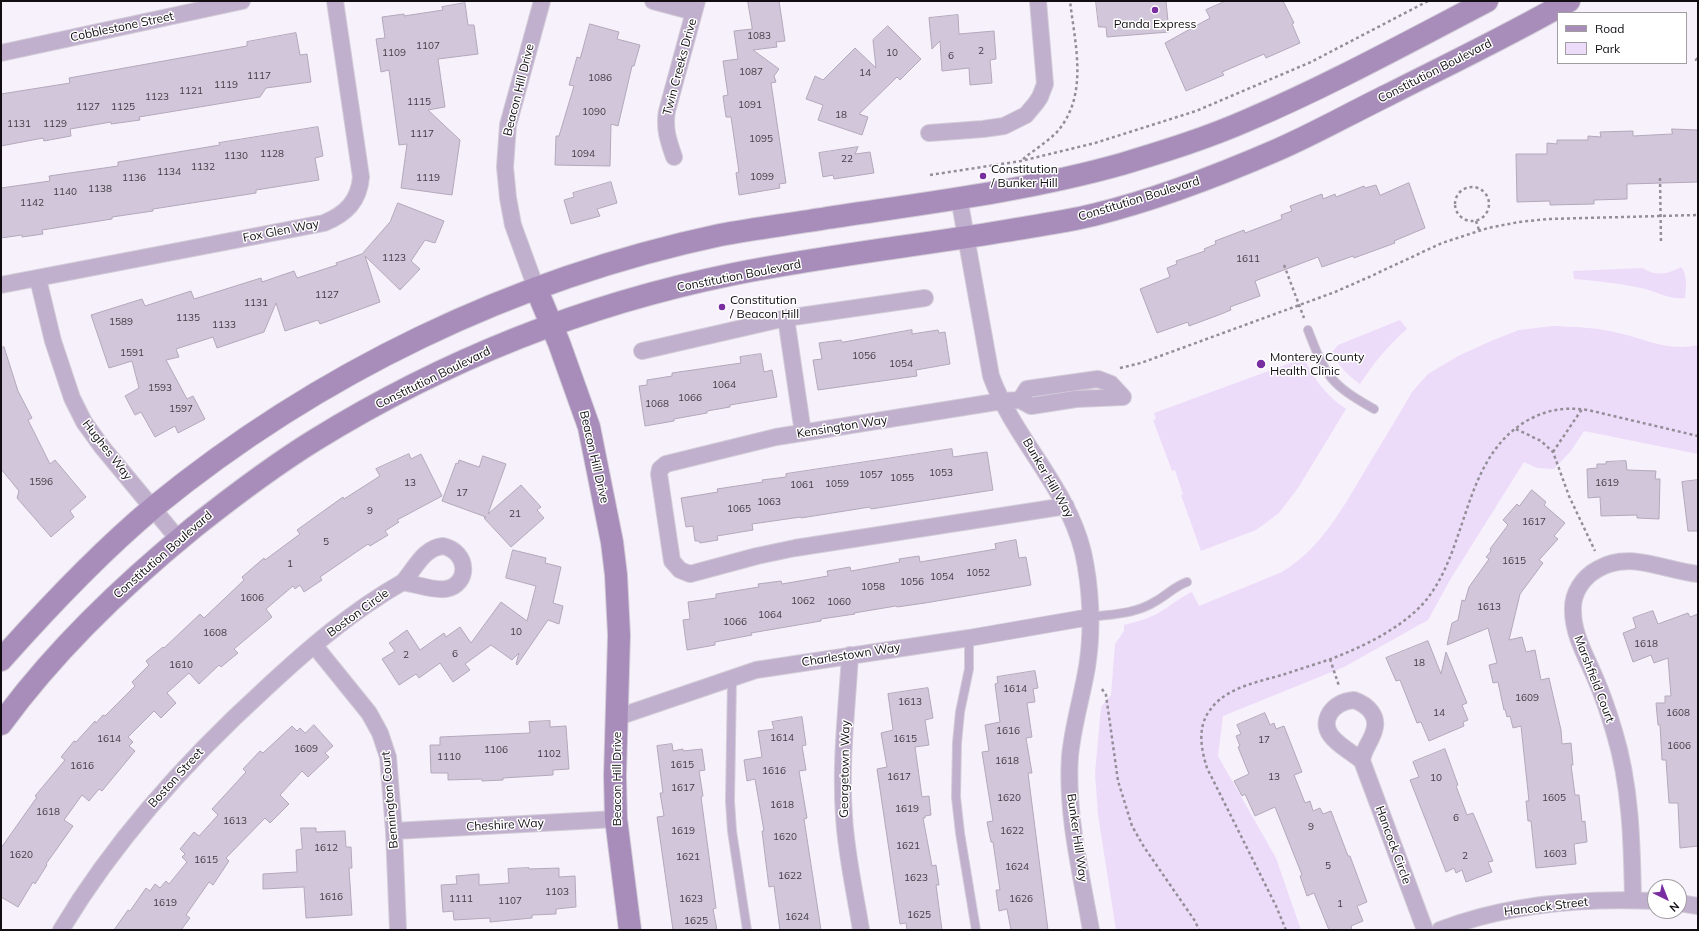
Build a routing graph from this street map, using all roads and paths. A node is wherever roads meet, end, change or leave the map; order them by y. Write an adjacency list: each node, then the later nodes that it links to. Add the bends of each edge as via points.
1 (242, 1): 11 (street, Cobblestone Street)
2 (335, 1): 27 (street, Fox Glen Way, via 360,177 357,195 345,212 324,222)
3 (542, 1): 29 (street, Beacon Hill Drive, via 508,125 505,167 513,225)
4 (653, 1): 10 (street)
5 (1038, 1): 14 (street, via 1045,84 1036,103 1026,115 1004,126)
6 (1070, 1): 16 (path, via 1078,71 1074,101 1056,133)
7 (1428, 1): 16 (path, via 1311,62 1196,111 1095,143)
8 (1487, 1): 19 (main road, via 1310,92 1186,144 1057,181)
9 (1569, 1): 24 (main road, Constitution Boulevard, via 1523,27 1279,149 1209,177 1093,215)
10 (696, 7): 15 (street, Twin Creeks Drive, via 665,124 666,136)
11 (1, 53)
12 (1698, 58): 13 (path)
13 (1698, 62)
14 (929, 133)
15 (674, 157)
16 (1021, 161): 17 (path)
17 (930, 175)
18 (1660, 178): 21 (path)
19 (959, 198): 24 (street, Bunker Hill Way); 29 (main road, via 722,235 591,269)
20 (1698, 214): 21 (path)
21 (1660, 216): 23 (path, via 1534,220); 25 (path)
22 (1476, 221): 22 (path, via 1488,210 1489,199 1478,187 1467,187 1461,190 1455,199 1456,211 1464,220); 23 (path)
23 (1479, 230): 31 (path, via 1442,243 1369,277)
24 (966, 238): 33 (main road, Constitution Boulevard, via 733,274 633,298); 37 (street, Bunker Hill Way, via 988,364)
25 (1661, 243)
26 (1284, 265): 31 (path)
27 (38, 279): 28 (street, Fox Glen Way); 46 (street, Hughes Way, via 53,341 78,411 91,434)
28 (1, 285)
29 (536, 288): 33 (main road, Beacon Hill Drive); 46 (main road, via 451,322 317,393 206,467)
30 (926, 298): 32 (street)
31 (1299, 305): 34 (path); 36 (path, via 1141,363)
32 (786, 318): 35 (street); 42 (street)
33 (551, 325): 47 (main road, Constitution Boulevard, via 447,369 385,400 313,441 225,503); 61 (main road, Beacon Hill Drive, via 589,427 610,535 620,635)
34 (1308, 330): 39 (lane, via 1322,366 1331,379 1344,391)
35 (642, 351)
36 (1115, 369)
37 (1002, 400): 38 (street, Kensington Way); 42 (street, Kensington Way); 45 (street, Bunker Hill Way)
38 (1020, 400): 38 (street, Kensington Way, via 1031,406 1076,399 1122,397 1111,384 1098,379 1028,389)
39 (1374, 409)
40 (1582, 409): 41 (path, via 1549,411 1522,423); 43 (path); 44 (path)
41 (1516, 429): 44 (path, via 1541,441); 56 (path, via 1500,443 1482,470 1446,564 1431,594 1400,624)
42 (803, 433): 45 (street, Kensington Way, via 748,443 666,464 660,469 670,555 680,570 690,574 795,548)
43 (1698, 436)
44 (1553, 452): 48 (path, via 1569,496)
45 (1066, 506): 52 (street, Bunker Hill Way, via 1083,553)
46 (153, 508): 47 (street, Hughes Way); 57 (main road, via 83,571)
47 (179, 540): 62 (main road, Constitution Boulevard, via 135,577 82,629)
48 (1602, 566): 49 (street, Marshfield Court, via 1627,560); 66 (street, Marshfield Court, via 1590,574 1578,589 1573,620 1608,711 1623,769 1632,852)
49 (1698, 574)
50 (403, 582): 54 (street, Boston Circle, via 355,612)
51 (1187, 582): 52 (lane, via 1141,609)
52 (1090, 617): 53 (street, Charlestown Way); 76 (street, Bunker Hill Way, via 1087,665 1073,733 1070,780 1072,815)
53 (970, 638): 55 (street, Charlestown Way); 75 (lane, via 969,669 960,712 957,743 956,797)
54 (314, 645): 65 (street, Bennington Court, via 360,701 380,733 388,757); 70 (street, Boston Street, via 231,721 157,798 112,855)
55 (850, 655): 58 (street, Charlestown Way, via 756,670); 74 (street, Georgetown Way, via 843,776 844,815 847,850)
56 (1330, 659): 60 (path); 78 (path, via 1253,683 1230,693 1215,704 1204,718 1202,727 1201,740 1207,768)
57 (1, 660)
58 (732, 678): 61 (street, Charlestown Way); 73 (lane, via 730,801)
59 (1102, 689): 77 (path, via 1106,695 1118,781 1132,826)
60 (1345, 701): 63 (street, via 1361,702 1372,712 1374,718 1374,731); 63 (street, via 1334,708 1327,720 1329,734 1338,744)
61 (618, 717): 64 (main road, Beacon Hill Drive)
62 (1, 724)
63 (1362, 761): 79 (street, Hancock Circle)
64 (616, 819): 65 (street, Cheshire Way); 72 (main road, Beacon Hill Drive)
65 (394, 831): 71 (street, Bennington Court)
66 (1633, 900): 67 (street, Hancock Street); 80 (street, Hancock Street, via 1587,902 1501,912 1460,922)
67 (1647, 901)
68 (1687, 904): 69 (street)
69 (1698, 906)
70 (61, 930)
71 (398, 930)
72 (630, 930)
73 (747, 930)
74 (861, 930)
75 (976, 930)
76 (1091, 930)
77 (1199, 930)
78 (1286, 930)
79 (1425, 930)
80 (1440, 930)

